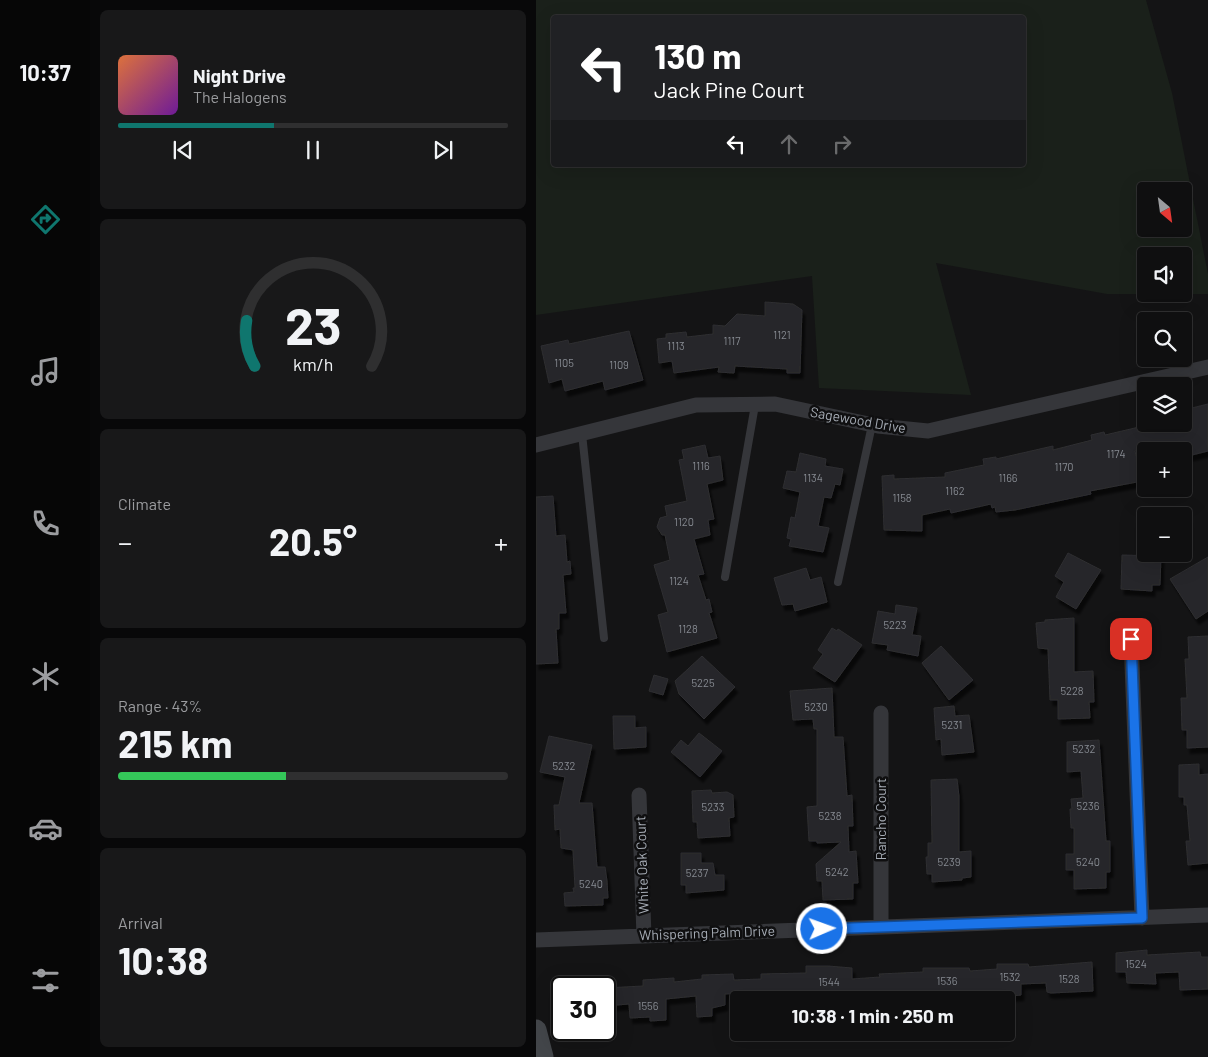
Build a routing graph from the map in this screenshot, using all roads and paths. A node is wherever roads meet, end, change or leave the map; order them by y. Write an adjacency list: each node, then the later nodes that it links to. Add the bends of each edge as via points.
1 (1208, 367): 3 (street, Sagewood Drive, via 928,431)
2 (756, 405): 3 (street, Sagewood Drive, via 775,404); 4 (street, Sagewood Drive, via 696,405); 6 (lane)
3 (872, 425): 7 (lane)
4 (582, 434): 5 (street, Sagewood Drive); 8 (lane)
5 (536, 444)
6 (725, 577)
7 (838, 582)
8 (604, 638)
9 (1131, 639): 13 (street)
10 (881, 712): 14 (street, Rancho Court)
11 (639, 795): 15 (street, White Oak Court)
12 (1208, 915): 13 (street, Whispering Palm Drive)
13 (1142, 918): 14 (street, Whispering Palm Drive)
14 (881, 926): 15 (street, Whispering Palm Drive)
15 (644, 936): 16 (street, Whispering Palm Drive)
16 (536, 940)
17 (536, 1030): 18 (street)
18 (542, 1057)

